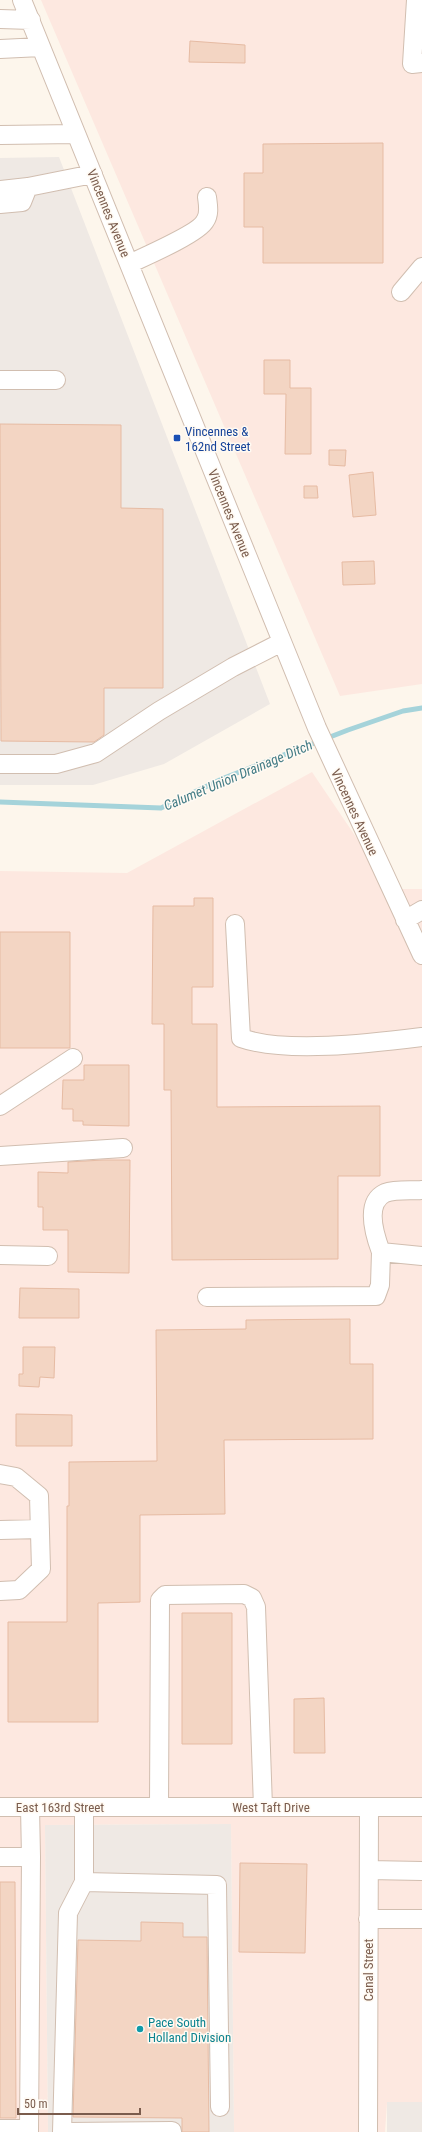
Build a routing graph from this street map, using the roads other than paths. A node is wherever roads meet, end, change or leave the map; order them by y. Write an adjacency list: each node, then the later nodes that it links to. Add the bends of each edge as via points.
1 (22, 0): 4 (street, Vincennes Avenue)
2 (416, 0): 7 (street, via 412,64)
3 (0, 19): 4 (street)
4 (30, 20): 5 (street, Vincennes Avenue)
5 (41, 47): 6 (street); 8 (street, Vincennes Avenue)
6 (0, 49)
7 (422, 63)
8 (76, 134): 9 (street); 10 (street, Vincennes Avenue)
9 (0, 135)
10 (93, 174): 12 (street); 16 (street, Vincennes Avenue)
11 (0, 176): 12 (street)
12 (28, 187): 13 (street); 15 (street, via 22,202)
13 (0, 190)
14 (207, 197): 16 (street, via 208,212 205,223 186,236)
15 (0, 204)
16 (129, 264): 21 (street, Vincennes Avenue)
17 (422, 267): 18 (street)
18 (401, 292)
19 (0, 380): 20 (street)
20 (56, 380)
21 (282, 642): 22 (street, via 233,667 159,711 96,753 56,764); 24 (street, Vincennes Avenue, via 325,747)
22 (0, 764)
23 (422, 910): 24 (street)
24 (405, 920): 26 (street, Vincennes Avenue)
25 (235, 924): 27 (street, via 241,1038 252,1042 293,1046)
26 (422, 955)
27 (422, 1037)
28 (73, 1058): 29 (street)
29 (0, 1106)
30 (123, 1148): 31 (street)
31 (0, 1156)
32 (422, 1190): 33 (street, via 386,1193 377,1199 373,1211 373,1225)
33 (381, 1252): 36 (street); 37 (street, via 380,1285 376,1296)
34 (0, 1255): 35 (street)
35 (48, 1256)
36 (422, 1256)
37 (207, 1297)
38 (0, 1474): 39 (street, via 16,1477 39,1496)
39 (40, 1529): 40 (street); 41 (street, via 41,1569 19,1590)
40 (0, 1530)
41 (0, 1591)
42 (0, 1807): 43 (street, East 163rd Street)
43 (30, 1807): 44 (street, East 163rd Street); 51 (street)
44 (84, 1807): 45 (street, East 163rd Street); 54 (street)
45 (119, 1807): 46 (street, West Taft Drive)
46 (159, 1807): 47 (street, West Taft Drive); 47 (street, via 160,1600 165,1595 244,1594 252,1598 256,1607)
47 (263, 1807): 48 (street, West Taft Drive)
48 (369, 1807): 49 (street, West Taft Drive); 52 (street, Canal Street)
49 (422, 1807)
50 (0, 1857): 51 (street)
51 (30, 1857): 59 (street)
52 (368, 1870): 53 (street); 55 (street, Canal Street)
53 (422, 1871)
54 (84, 1882): 57 (street, via 217,1885); 61 (street, via 68,1913)
55 (368, 1919): 56 (street); 63 (street, Canal Street)
56 (422, 1919)
57 (220, 2107)
58 (0, 2129): 59 (street)
59 (29, 2131)
60 (172, 2131): 62 (street)
61 (62, 2132)
62 (68, 2132)
63 (368, 2132)

